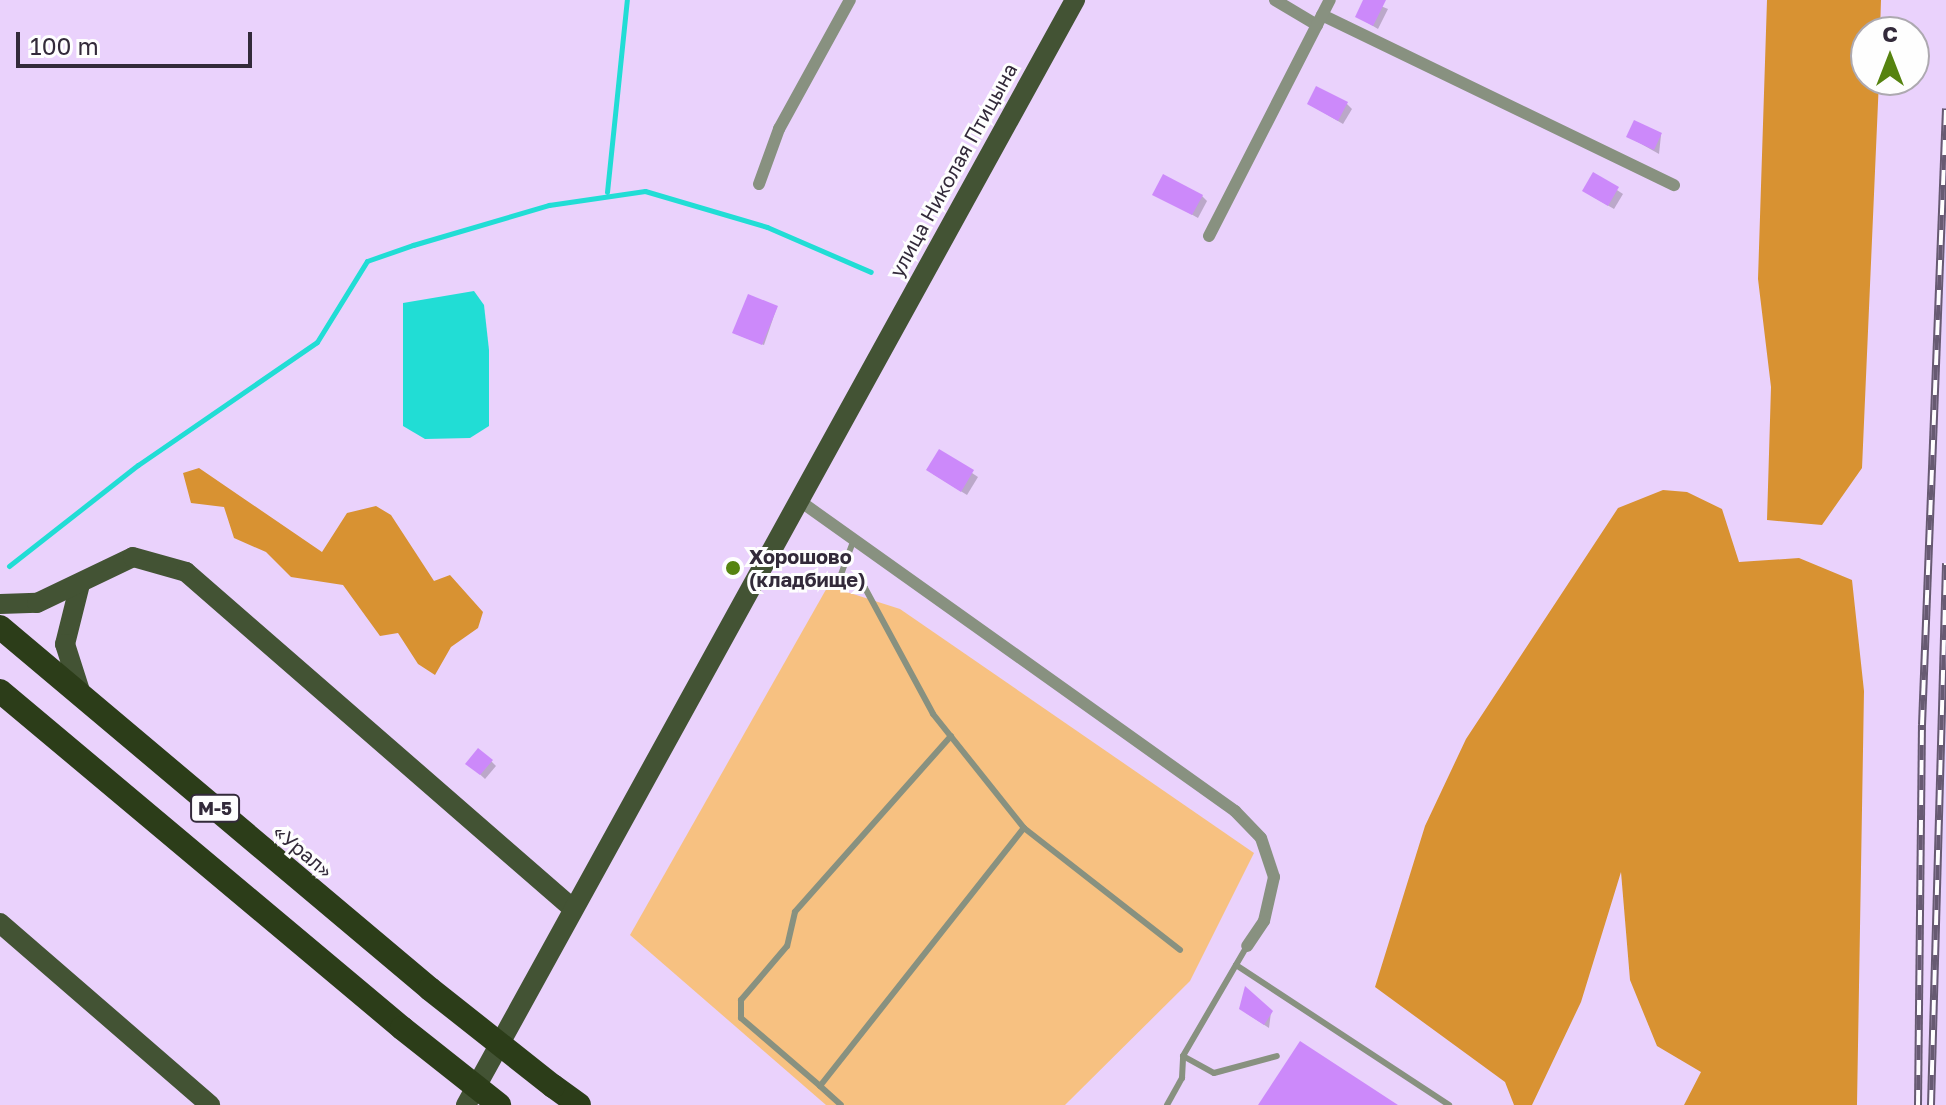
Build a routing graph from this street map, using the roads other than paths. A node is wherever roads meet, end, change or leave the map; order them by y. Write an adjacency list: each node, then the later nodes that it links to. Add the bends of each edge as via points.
1 (850, 0): 6 (street, via 779,129)
2 (1075, 0): 9 (main road, улица Николая Птицына)
3 (1275, 0): 5 (street)
4 (1330, 0): 5 (street)
5 (1319, 20): 7 (street); 8 (street)
6 (759, 184)
7 (1674, 185)
8 (1209, 236)
9 (797, 499): 10 (street); 18 (main road, улица Николая Птицына)
10 (854, 539): 16 (lane, via 839,580 865,588); 20 (street, via 1213,792 1261,838 1272,857 1272,898)
11 (80, 584): 12 (main road, via 37,603); 15 (main road, via 65,644); 18 (main road, via 133,557 186,572)
12 (0, 604)
13 (0, 627): 15 (highway, «Урал» / М-5)
14 (0, 691): 28 (highway, М-5, bridge)
15 (82, 697): 29 (highway, «Урал» / М-5, bridge, via 430,989)
16 (951, 736): 17 (lane); 25 (lane, via 795,912 787,946 741,1000 741,1018)
17 (1024, 828): 21 (lane); 25 (lane)
18 (571, 907): 27 (main road, улица Николая Птицына)
19 (0, 923): 26 (main road)
20 (1247, 946): 22 (lane)
21 (1180, 950)
22 (1236, 965): 23 (lane); 32 (lane)
23 (1183, 1056): 24 (lane, via 1214,1073); 31 (lane, via 1182,1078)
24 (1277, 1056)
25 (820, 1086): 30 (lane)
26 (210, 1105)
27 (466, 1105)
28 (499, 1105)
29 (579, 1105)
30 (841, 1105)
31 (1167, 1105)
32 (1449, 1105)

